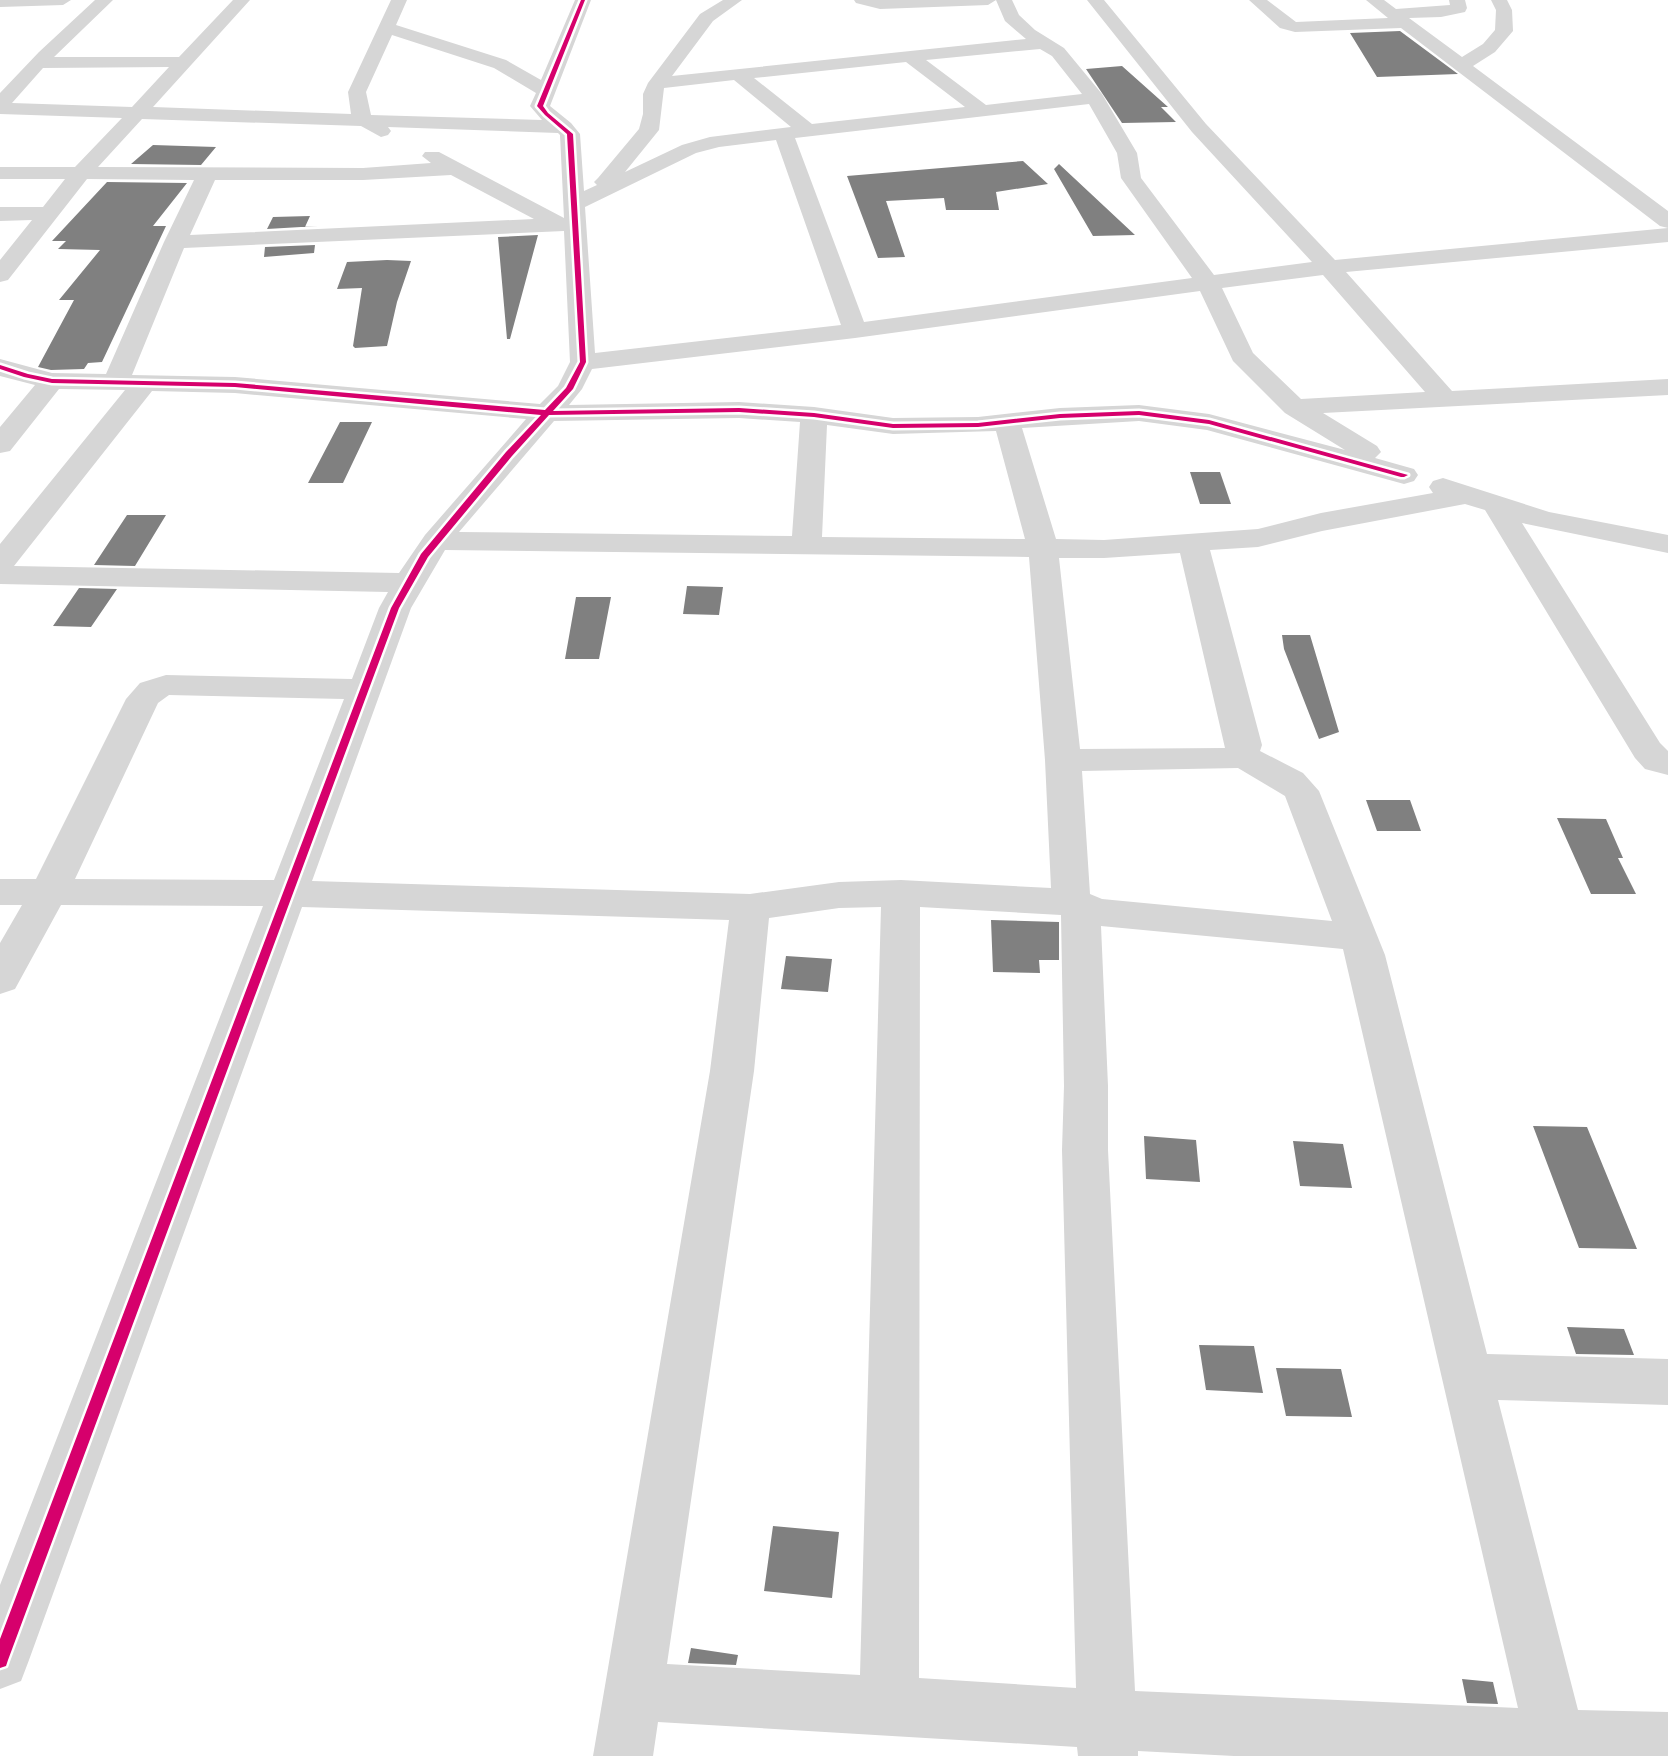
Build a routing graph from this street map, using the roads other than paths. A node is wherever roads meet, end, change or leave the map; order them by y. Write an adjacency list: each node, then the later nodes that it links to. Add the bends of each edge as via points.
1 (63, 0): 15 (street)
2 (104, 0): 21 (street)
3 (242, 0): 20 (street)
4 (399, 0): 17 (street)
5 (583, 0): 25 (street)
6 (734, 0): 24 (street, via 706,18)
7 (862, 0): 8 (street, via 880,4)
8 (988, 0)
9 (1004, 0): 18 (street, via 1011,17)
10 (1095, 0): 44 (street, via 1199,128)
11 (1257, 0): 16 (street, via 1295,27)
12 (1374, 0): 16 (street)
13 (1457, 0): 16 (street, via 1459,8)
14 (1499, 0): 22 (street, via 1504,31 1489,48)
15 (0, 2)
16 (1398, 19): 22 (street)
17 (387, 28): 25 (street, via 500,64); 30 (street, via 357,92)
18 (1043, 43): 19 (street); 26 (street, via 1058,52)
19 (910, 55): 23 (street); 28 (street)
20 (184, 62): 21 (street); 29 (street)
21 (38, 63): 27 (street)
22 (1460, 66): 41 (street)
23 (737, 74): 24 (street); 32 (street)
24 (657, 83): 39 (street, via 649,130)
25 (546, 91): 31 (street, via 540,106 546,116)
26 (1094, 98): 28 (street); 46 (street, via 1127,153 1131,178)
27 (0, 106): 29 (street)
28 (981, 110): 32 (street)
29 (138, 113): 30 (street); 36 (street)
30 (362, 119): 31 (street); 34 (street)
31 (564, 127): 39 (street, via 570,134)
32 (807, 130): 33 (street)
33 (783, 132): 39 (street, via 689,149); 47 (street)
34 (456, 168): 37 (street); 39 (street)
35 (0, 173): 36 (street)
36 (80, 174): 37 (street); 38 (street)
37 (207, 175): 42 (street)
38 (49, 213): 40 (street); 45 (street)
39 (578, 213): 42 (street); 48 (street)
40 (0, 214)
41 (1668, 221)
42 (175, 243): 52 (street)
43 (1663, 246): 44 (street, via 1638,239)
44 (1329, 267): 46 (street); 54 (street)
45 (0, 275)
46 (1209, 285): 47 (street); 55 (street, via 1242,356)
47 (855, 331): 48 (street)
48 (583, 362): 56 (street)
49 (0, 367): 50 (street)
50 (52, 381): 52 (street); 59 (street)
51 (146, 381): 52 (street); 56 (street); 67 (street)
52 (116, 382)
53 (1668, 387): 54 (street)
54 (1445, 399): 55 (street)
55 (1294, 407): 60 (street)
56 (549, 413): 57 (street, via 739,410); 62 (street)
57 (814, 415): 58 (street, via 893,426); 65 (street)
58 (1007, 422): 60 (street, via 1139,413 1195,420); 66 (street)
59 (0, 444)
60 (1404, 474): 61 (street)
61 (1481, 500): 63 (street, via 1321,522 1258,538); 64 (street, via 1543,520); 73 (street, via 1647,750)
62 (436, 541): 65 (street); 69 (street)
63 (1193, 543): 66 (street); 71 (street, via 1244,745)
64 (1668, 544)
65 (806, 545): 66 (street)
66 (1043, 548): 72 (street)
67 (0, 564)
68 (0, 575): 69 (street)
69 (409, 583): 70 (street)
70 (365, 689): 75 (street, via 166,685 152,690 143,699); 77 (street)
71 (1241, 755): 72 (street, via 1229,759); 80 (street, via 1301,791)
72 (1063, 760): 78 (street)
73 (1668, 764)
74 (0, 892): 75 (street)
75 (49, 892): 77 (street); 81 (street)
76 (901, 893): 78 (street); 79 (street, via 839,895); 86 (street)
77 (288, 894): 79 (street); 84 (street)
78 (1075, 903): 80 (street, via 1097,912); 87 (street, via 1086,1086 1084,1150)
79 (750, 907): 85 (street, via 732,1071)
80 (1359, 937): 82 (street)
81 (0, 979)
82 (1467, 1376): 83 (street); 89 (street)
83 (1668, 1382)
84 (0, 1660)
85 (633, 1692): 86 (street); 90 (street)
86 (889, 1706): 87 (street)
87 (1107, 1738): 89 (street)
88 (1668, 1742): 89 (street)
89 (1557, 1748)
90 (623, 1756)

